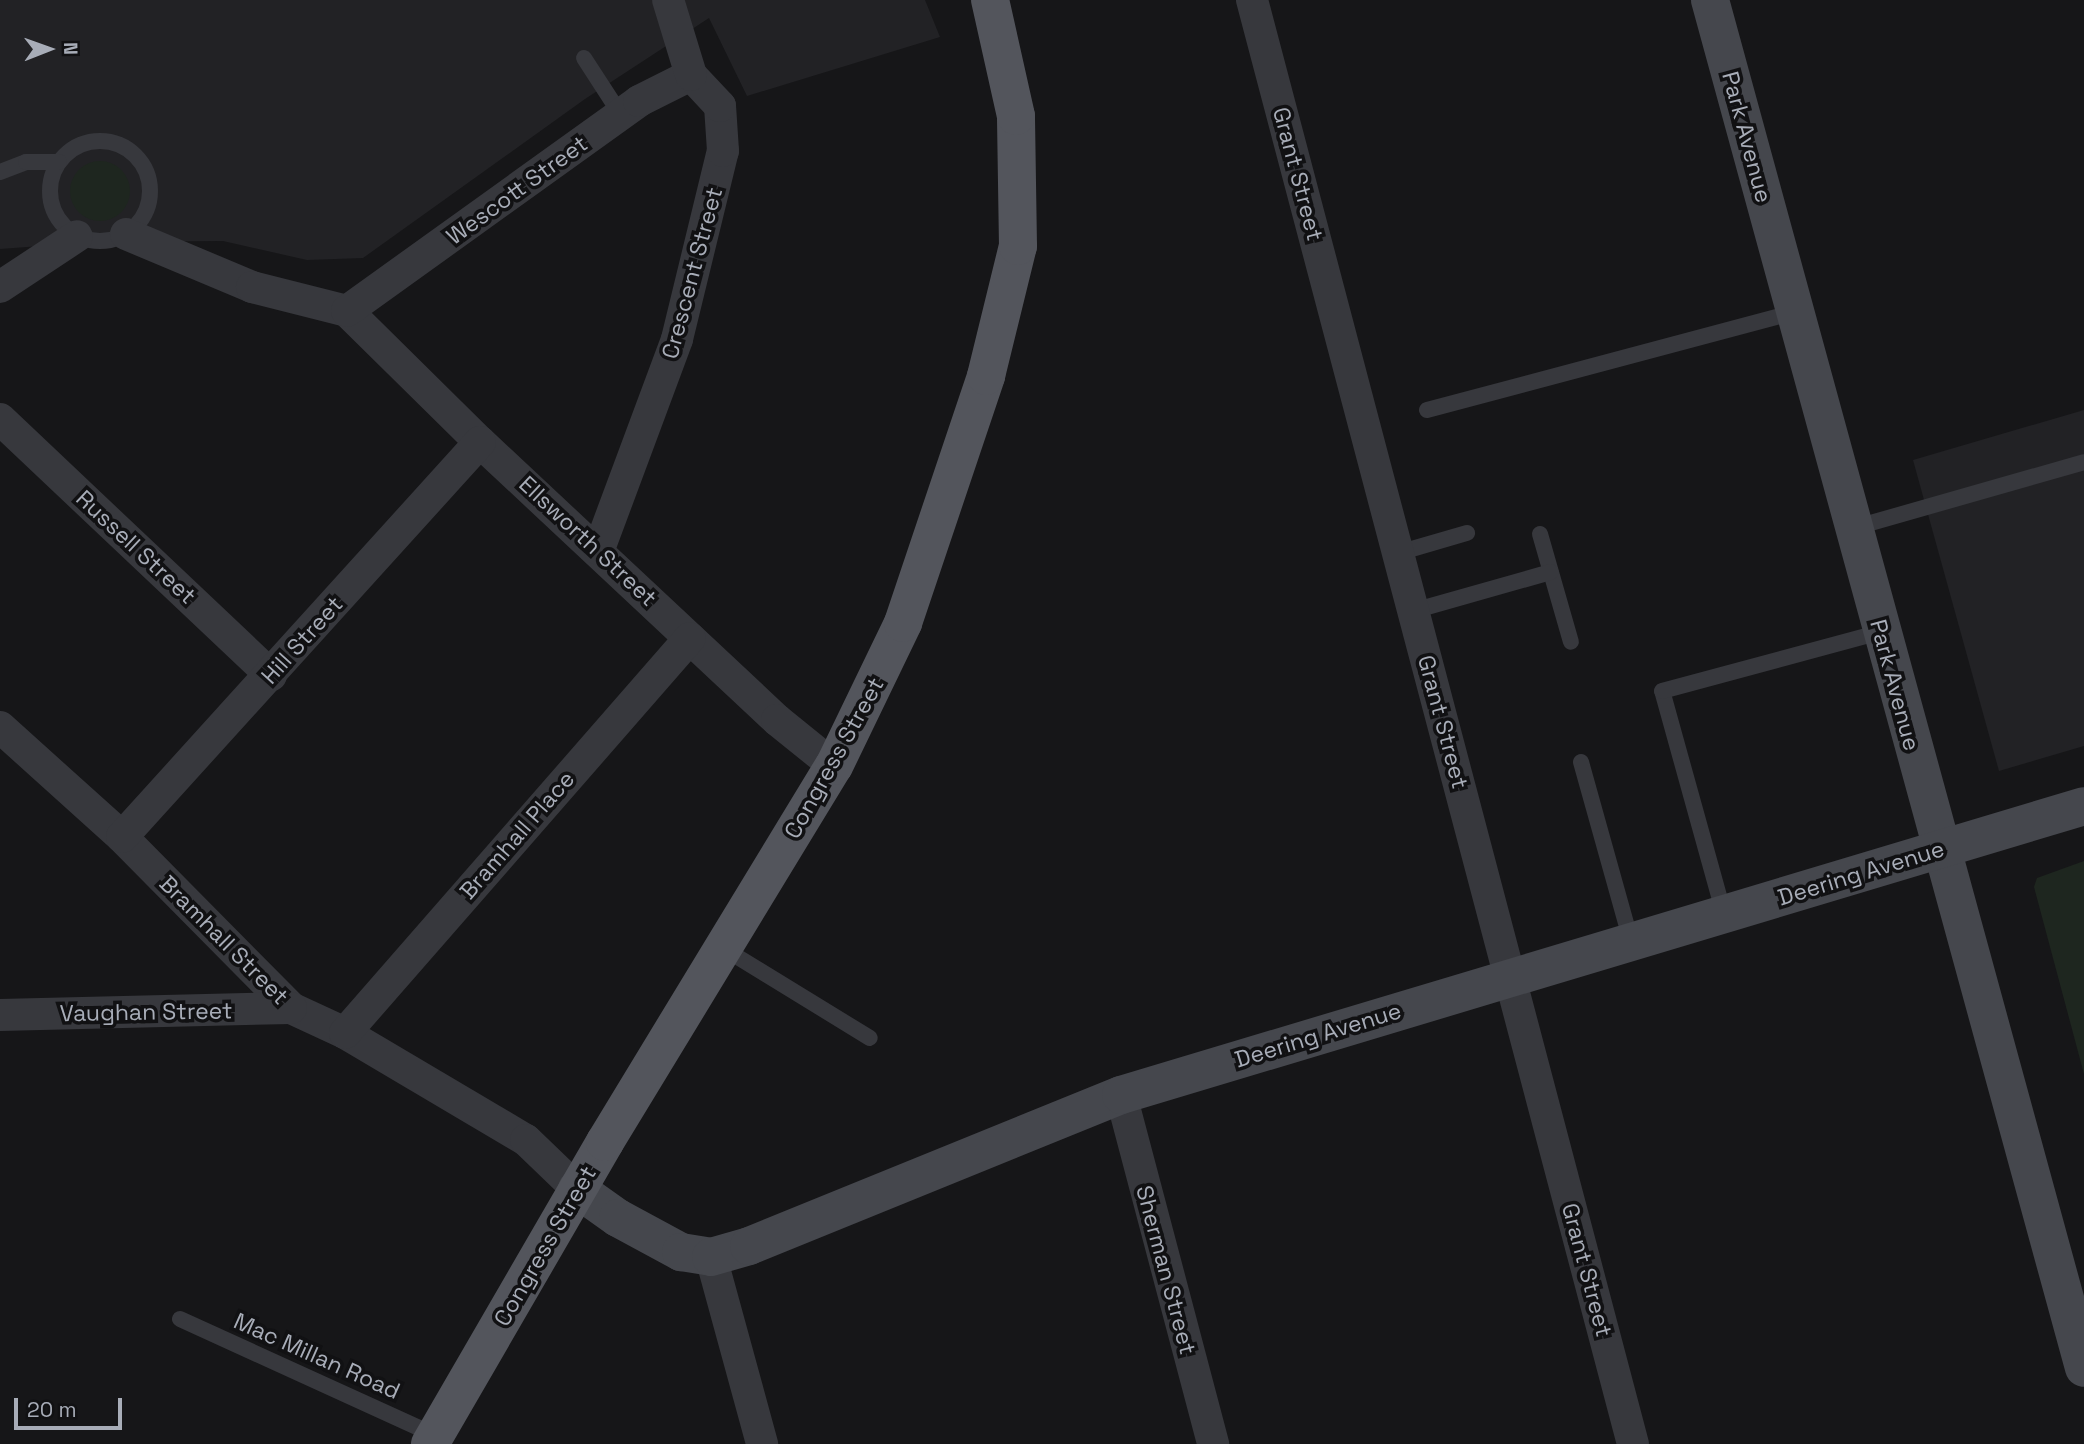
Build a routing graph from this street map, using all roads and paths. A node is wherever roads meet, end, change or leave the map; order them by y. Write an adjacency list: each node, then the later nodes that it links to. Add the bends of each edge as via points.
1 (668, 0): 6 (street, Crescent Street)
2 (990, 0): 32 (main road, Congress Street, via 1016,116 1018,246 986,376 903,623)
3 (1252, 0): 23 (street, Grant Street)
4 (1710, 0): 14 (main road, Park Avenue)
5 (584, 58): 7 (lane)
6 (691, 75): 7 (street, Wescott Street); 22 (street, Crescent Street, via 720,106 723,151 677,339)
7 (621, 115): 13 (street, Wescott Street)
8 (58, 162): 9 (lane, via 26,162); 10 (lane, via 83,143 99,141 115,143 141,161 150,191 147,208); 11 (lane, via 50,195 53,211)
9 (0, 173)
10 (126, 234): 11 (lane, via 94,242); 13 (street, via 252,287)
11 (77, 236): 12 (street)
12 (0, 287)
13 (347, 311): 17 (street, Ellsworth Street)
14 (1795, 312): 15 (lane); 19 (main road, Park Avenue)
15 (1427, 410)
16 (0, 419): 29 (street, Russell Street)
17 (480, 442): 22 (street, Ellsworth Street); 29 (street, Hill Street)
18 (2084, 462): 19 (lane)
19 (1853, 528): 26 (main road, Park Avenue)
20 (1467, 533): 23 (lane)
21 (1540, 534): 24 (lane)
22 (599, 549): 27 (street, Ellsworth Street)
23 (1398, 552): 25 (street, Grant Street)
24 (1551, 572): 25 (lane); 28 (lane)
25 (1413, 611): 39 (street, Grant Street)
26 (1881, 632): 35 (main road, Park Avenue); 36 (lane, via 1662,691)
27 (690, 638): 32 (street, Ellsworth Street); 42 (street, Bramhall Place)
28 (1571, 642)
29 (271, 675): 34 (street, Hill Street)
30 (0, 727): 34 (street, Bramhall Street)
31 (1581, 762): 37 (lane)
32 (834, 766): 38 (main road, Congress Street)
33 (2084, 806): 35 (main road, Deering Avenue)
34 (121, 837): 40 (street, Bramhall Street)
35 (1939, 849): 36 (main road, Deering Avenue); 48 (main road, Park Avenue)
36 (1724, 914): 37 (main road, Deering Avenue)
37 (1631, 941): 39 (main road, Deering Avenue)
38 (723, 948): 43 (lane); 45 (main road, Congress Street)
39 (1508, 977): 44 (main road, Deering Avenue); 52 (street, Grant Street)
40 (291, 1008): 41 (street, Vaughan Street); 42 (street, Bramhall Street)
41 (0, 1015)
42 (345, 1033): 45 (street, Bramhall Street, via 526,1140)
43 (870, 1038)
44 (1121, 1095): 46 (main road, Deering Avenue, via 749,1246); 51 (street, Sherman Street)
45 (577, 1189): 46 (main road, Deering Avenue, via 618,1218 681,1252); 49 (main road, Congress Street)
46 (711, 1256): 50 (street)
47 (180, 1319): 49 (lane, Mac Millan Road)
48 (2084, 1368)
49 (433, 1439)
50 (762, 1444)
51 (1213, 1444)
52 (1633, 1444)

